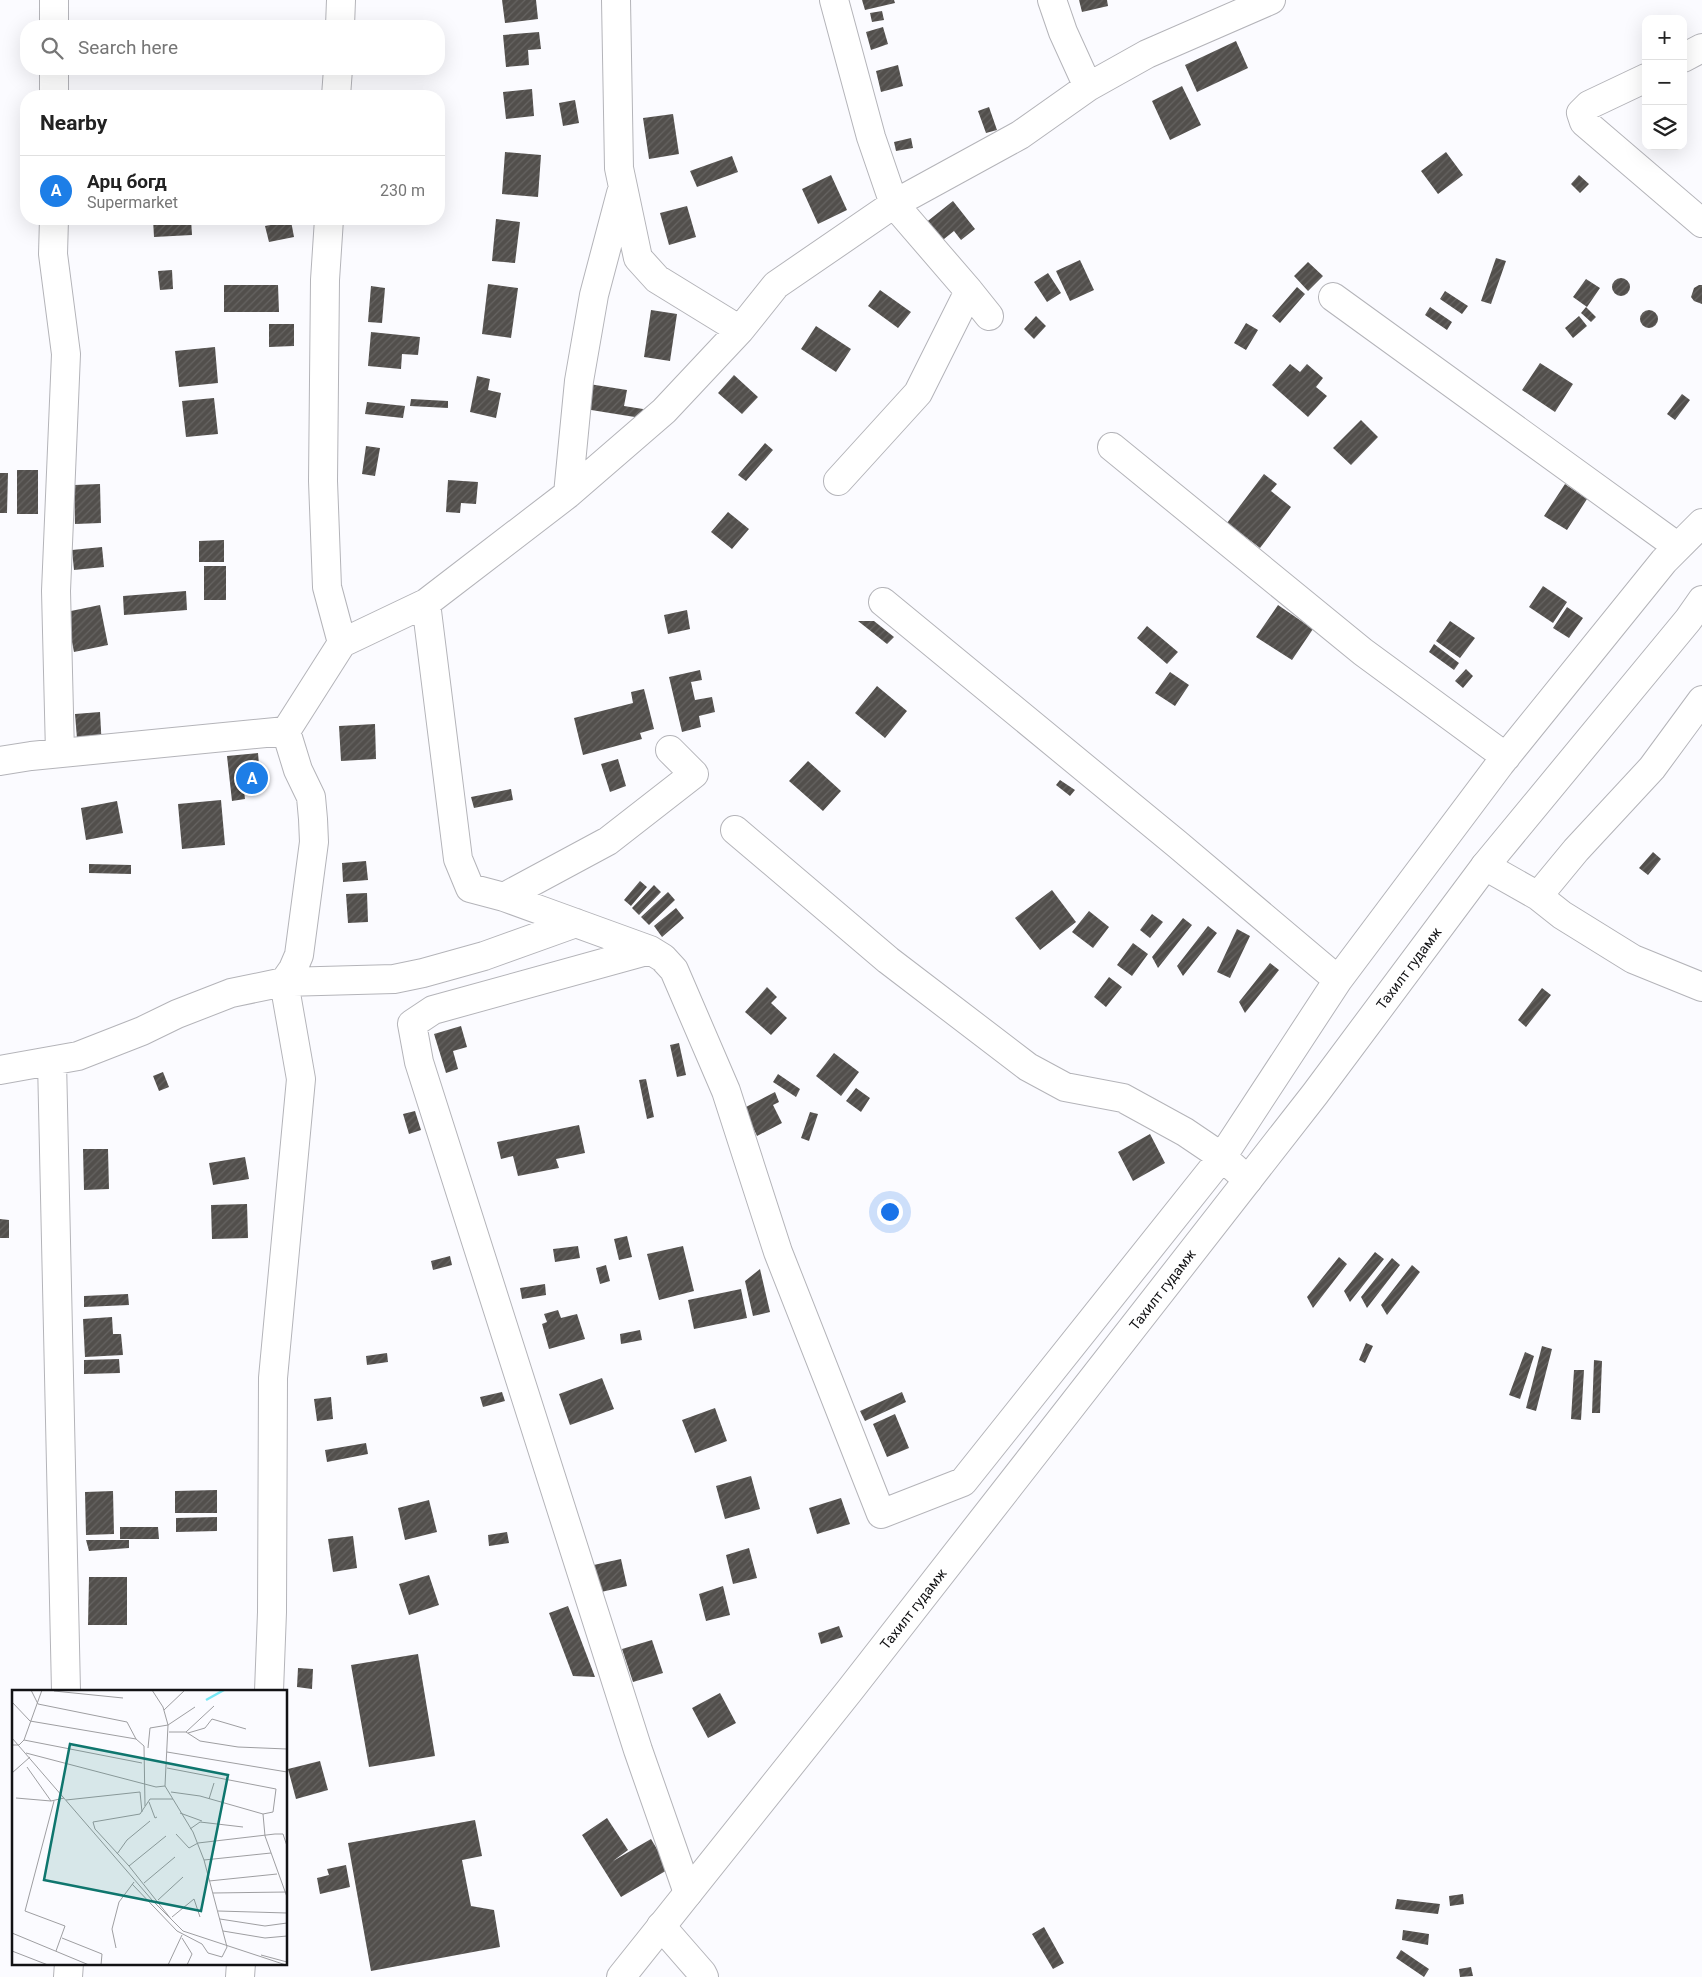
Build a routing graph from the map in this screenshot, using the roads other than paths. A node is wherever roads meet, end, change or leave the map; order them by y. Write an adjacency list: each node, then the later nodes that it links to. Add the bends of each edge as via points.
1 (54, 0): 7 (street)
2 (341, 0): 8 (street)
3 (616, 0): 17 (street)
4 (834, 0): 18 (street, via 871,137)
5 (1052, 0): 14 (street)
6 (1271, 0): 14 (street, via 1147,54)
7 (54, 20)
8 (340, 20)
9 (1702, 48): 10 (street)
10 (1687, 56)
11 (54, 75): 15 (street)
12 (338, 75): 16 (street)
13 (1642, 80): 19 (street, via 1589,105 1580,113 1584,122)
14 (1088, 87): 18 (street, via 1020,136)
15 (54, 90)
16 (336, 90)
17 (622, 187): 25 (street, via 638,258 657,278); 28 (street, via 592,305 579,381)
18 (894, 204): 22 (street); 25 (street, via 776,285)
19 (1702, 223)
20 (54, 225): 38 (street, via 53,254 66,354 56,591)
21 (329, 225): 34 (street, via 324,491 327,587)
22 (969, 291): 24 (street); 27 (street, via 918,393)
23 (1333, 297): 30 (street)
24 (989, 316)
25 (740, 330): 28 (street, via 664,411)
26 (1112, 447): 39 (street, via 1363,652)
27 (838, 481)
28 (568, 494): 33 (street)
29 (1702, 523): 30 (street)
30 (1678, 547): 39 (street)
31 (1702, 600): 42 (street, Тахилт гудамж)
32 (883, 602): 47 (street)
33 (426, 603): 34 (street); 43 (street, via 458,859 470,888)
34 (342, 644): 36 (street)
35 (1702, 700): 44 (street, via 1652,768)
36 (286, 731): 38 (street); 48 (street, via 298,770 311,797 314,842 299,955)
37 (670, 750): 43 (street, via 694,774 608,842)
38 (60, 753): 40 (street)
39 (1506, 757): 47 (street)
40 (0, 761)
41 (735, 830): 52 (street, via 888,960 1028,1067 1065,1087 1123,1098 1185,1132)
42 (1485, 866): 44 (street); 53 (street, Тахилт гудамж)
43 (504, 896): 45 (street)
44 (1538, 896): 49 (street, via 1562,915 1633,959)
45 (576, 922): 46 (street); 48 (street, via 484,956 394,979)
46 (650, 950): 52 (street, via 674,970 726,1091 778,1252 880,1514 963,1482); 56 (street, via 433,1010 412,1024 420,1062 566,1524 638,1750)
47 (1338, 980): 52 (street)
48 (284, 982): 50 (street, via 231,993 78,1056); 55 (street, via 301,1079 273,1378)
49 (1702, 987)
50 (52, 1061): 51 (street); 54 (street)
51 (0, 1070)
52 (1222, 1157): 53 (street)
53 (1248, 1180): 56 (street, Тахилт гудамж)
54 (66, 1690)
55 (269, 1690)
56 (688, 1893): 57 (street, Тахилт гудамж)
57 (662, 1926): 62 (street, Тахилт гудамж); 63 (street)
58 (69, 1964): 60 (street)
59 (241, 1964): 61 (street)
60 (68, 1977)
61 (240, 1977)
62 (621, 1977)
63 (704, 1977)

